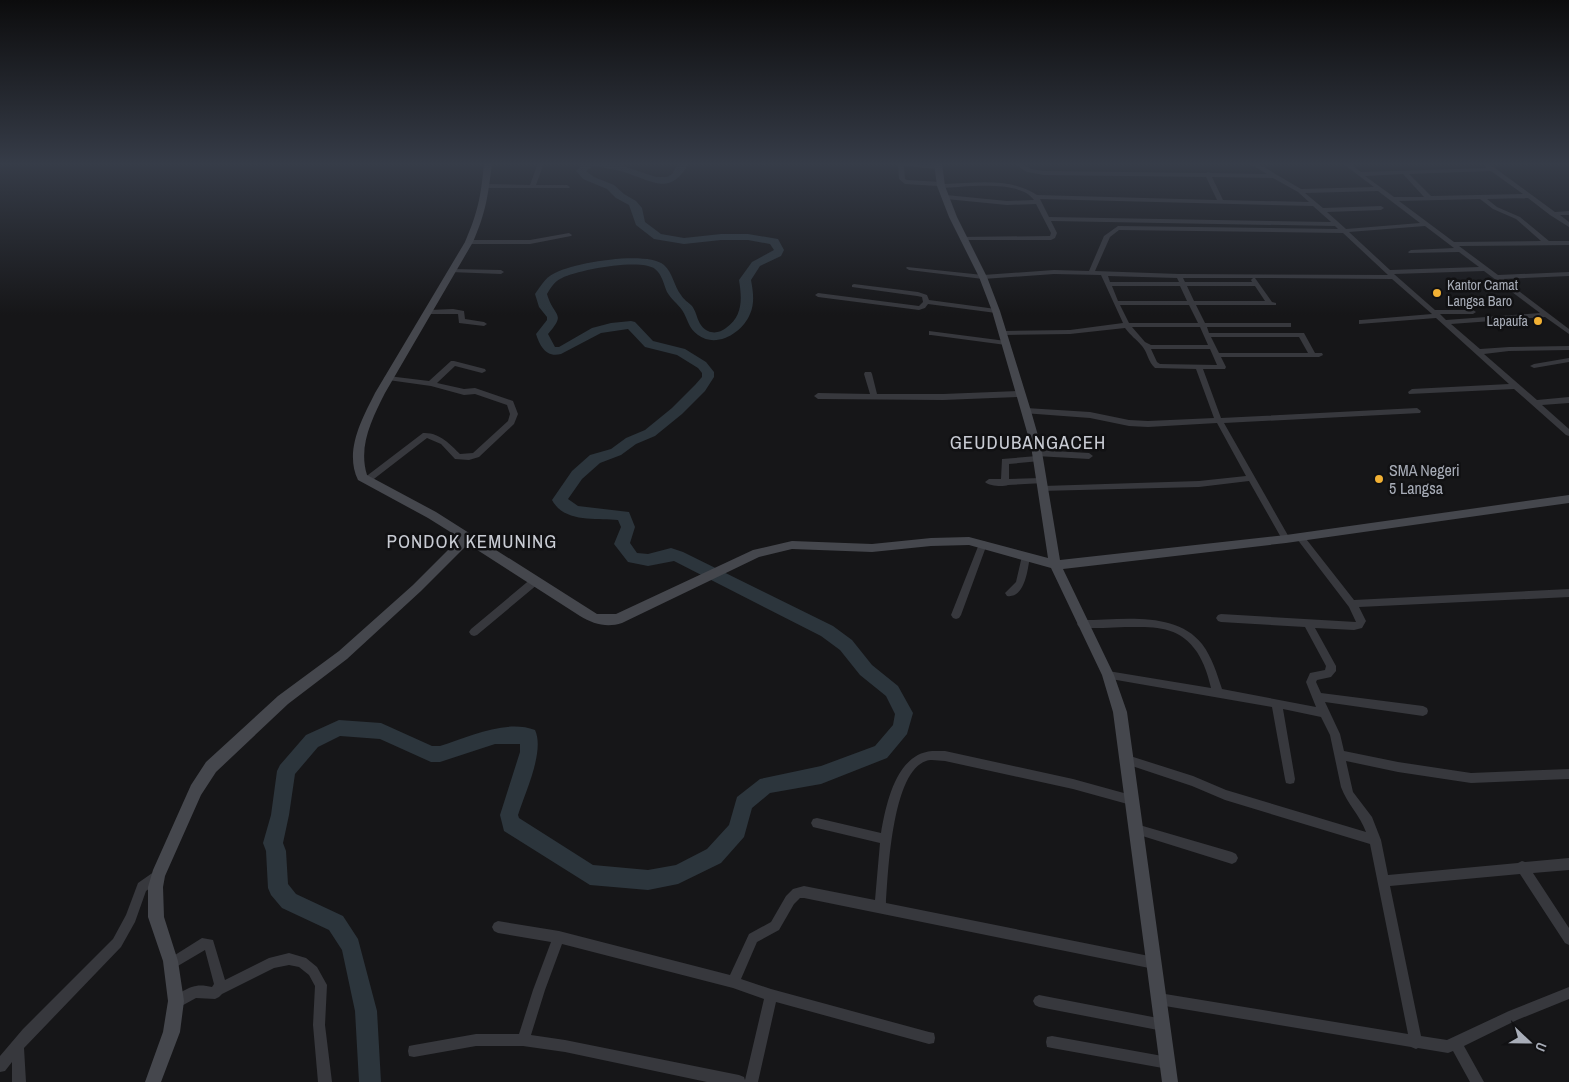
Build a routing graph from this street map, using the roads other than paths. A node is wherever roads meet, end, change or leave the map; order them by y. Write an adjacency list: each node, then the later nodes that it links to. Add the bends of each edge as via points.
1 (481, 213): 16 (street)
2 (952, 213): 15 (street)
3 (1045, 213): 9 (street)
4 (1325, 213): 10 (street)
5 (1413, 213): 11 (street)
6 (1508, 213): 17 (street, via 1518,218)
7 (1561, 213): 8 (street)
8 (1552, 214): 12 (street)
9 (1048, 219): 10 (street); 15 (street, via 1054,234 1051,238)
10 (1336, 224): 13 (street)
11 (1427, 224): 13 (street); 19 (street)
12 (1569, 225)
13 (1344, 231): 26 (street, via 1118,228 1107,236); 29 (street)
14 (569, 235): 16 (street, via 530,242)
15 (962, 238): 32 (street)
16 (469, 242): 24 (street)
17 (1547, 243): 18 (street); 19 (street)
18 (1569, 243)
19 (1453, 244): 20 (street)
20 (1461, 250): 21 (street); 23 (street)
21 (1411, 252)
22 (909, 268): 32 (street)
23 (1485, 269): 29 (street); 33 (street)
24 (452, 271): 25 (street); 43 (street)
25 (502, 272)
26 (1091, 274): 27 (street); 32 (street, via 1035,272)
27 (1104, 274): 30 (street); 34 (street)
28 (1569, 274): 33 (street)
29 (1392, 275): 31 (street); 46 (street)
30 (1179, 276): 31 (street); 35 (street)
31 (1251, 276): 36 (street)
32 (983, 277): 42 (street)
33 (1495, 277): 45 (street)
34 (1108, 284): 35 (street); 40 (street)
35 (1184, 284): 36 (street); 41 (street)
36 (1256, 284): 41 (street, via 1273,303)
37 (854, 286): 39 (street, via 918,294 925,296)
38 (818, 295): 39 (street, via 919,308)
39 (926, 302): 42 (street)
40 (1116, 303): 41 (street); 49 (street)
41 (1193, 303): 50 (street)
42 (996, 311): 54 (street)
43 (429, 312): 48 (street, via 462,312 461,321); 68 (street)
44 (1473, 312): 46 (street)
45 (1546, 315): 46 (street); 52 (street)
46 (1439, 317): 47 (street); 60 (street)
47 (1361, 322)
48 (484, 324)
49 (1128, 325): 50 (street); 54 (street, via 1070,332); 57 (street)
50 (1203, 325): 51 (street); 55 (street)
51 (1289, 325)
52 (1569, 332)
53 (931, 333): 56 (street)
54 (1003, 333): 56 (street)
55 (1208, 335): 58 (street); 62 (street, via 1300,335)
56 (1006, 343): 72 (street)
57 (1146, 346): 58 (street); 65 (street, via 1158,366)
58 (1213, 346): 61 (street)
59 (1569, 348): 60 (street)
60 (1477, 352): 70 (street)
61 (1217, 355): 62 (street); 65 (street, via 1222,367)
62 (1316, 355)
63 (1569, 360): 64 (street)
64 (1534, 366)
65 (1199, 368): 79 (street)
66 (482, 371): 69 (street, via 454,363)
67 (868, 374): 74 (street)
68 (388, 378): 69 (street); 84 (street, via 373,404 360,442 357,460 360,475)
69 (431, 384): 84 (street, via 464,392 475,390 503,399 513,407 514,417 474,456 458,457 444,442 426,435)
70 (1515, 386): 71 (street); 76 (street)
71 (1412, 392)
72 (1020, 394): 74 (street); 77 (street)
73 (818, 396): 74 (street)
74 (874, 396)
75 (1569, 400): 76 (street)
76 (1534, 403): 80 (street)
77 (1026, 411): 79 (street, via 1090,415 1130,423); 81 (street)
78 (1417, 411): 79 (street)
79 (1220, 422): 83 (street)
80 (1569, 433)
81 (1037, 456): 82 (street); 86 (street, via 1005,462); 87 (street)
82 (1089, 456)
83 (1252, 478): 87 (street, via 1199,484); 91 (street)
84 (367, 480): 89 (street)
85 (989, 482): 86 (street)
86 (1005, 483): 87 (street)
87 (1042, 485): 94 (street)
88 (1569, 499): 90 (street)
89 (468, 537): 95 (street); 122 (street, via 344,655 283,700 211,768 196,790)
90 (1300, 537): 91 (street); 98 (street)
91 (1286, 539): 94 (street)
92 (983, 544): 93 (street); 95 (street, via 949,541 872,548 792,544 757,553 618,619 602,621); 99 (street)
93 (1026, 556): 94 (street); 96 (street, via 1020,584)
94 (1055, 565): 102 (street)
95 (535, 581): 103 (street)
96 (1010, 593)
97 (1569, 593): 98 (street)
98 (1352, 604): 101 (street, via 1359,624)
99 (956, 615)
100 (1221, 618): 101 (street)
101 (1308, 623): 106 (street, via 1331,666 1328,674 1313,676 1311,682)
102 (1082, 624): 104 (street); 105 (street, via 1157,623 1186,634 1204,652)
103 (474, 632)
104 (1108, 675): 105 (street); 111 (street, via 1120,712)
105 (1218, 693): 107 (street)
106 (1317, 697): 108 (street); 109 (street)
107 (1277, 704): 109 (street); 113 (street)
108 (1423, 711)
109 (1324, 714): 110 (street, via 1332,727)
110 (1339, 755): 112 (street, via 1471,778); 118 (street, via 1349,796 1368,821)
111 (1127, 760): 114 (street); 118 (street, via 1225,795)
112 (1569, 774)
113 (1290, 778)
114 (1132, 800): 116 (street); 117 (street, via 929,755 908,767 898,785)
115 (817, 823): 117 (street)
116 (1136, 829): 119 (street); 128 (street)
117 (885, 839): 124 (street)
118 (1374, 840): 123 (street)
119 (1232, 858)
120 (1569, 864): 121 (street)
121 (1522, 867): 123 (street); 127 (street)
122 (158, 875): 129 (street, via 156,921); 143 (street, via 142,887 131,918 113,947)
123 (1384, 881): 141 (street)
124 (880, 908): 128 (street); 130 (street, via 796,893 775,926 753,938)
125 (498, 927): 126 (street)
126 (559, 937): 130 (street); 139 (street)
127 (1569, 939)
128 (1154, 963): 134 (street)
129 (171, 964): 131 (street, via 202,944 209,944); 136 (street)
130 (733, 982): 133 (street)
131 (220, 989): 136 (street, via 215,993 195,992); 149 (street, via 273,962 289,959 302,962 313,971 321,985 320,1025)
132 (1569, 993): 142 (street)
133 (771, 995): 138 (street); 151 (street)
134 (1159, 1000): 137 (street); 141 (street)
135 (1039, 1001): 137 (street)
136 (176, 1003): 148 (street)
137 (1163, 1025): 145 (street)
138 (929, 1038)
139 (523, 1040): 144 (street, via 476,1040); 150 (street)
140 (1052, 1042): 145 (street)
141 (1416, 1043): 142 (street, via 1448,1047)
142 (1456, 1043): 153 (street)
143 (18, 1046): 146 (street); 147 (street)
144 (414, 1051)
145 (1168, 1063): 152 (street)
146 (0, 1066)
147 (19, 1082)
148 (153, 1082)
149 (325, 1082)
150 (739, 1082)
151 (751, 1082)
152 (1170, 1082)
153 (1476, 1082)

